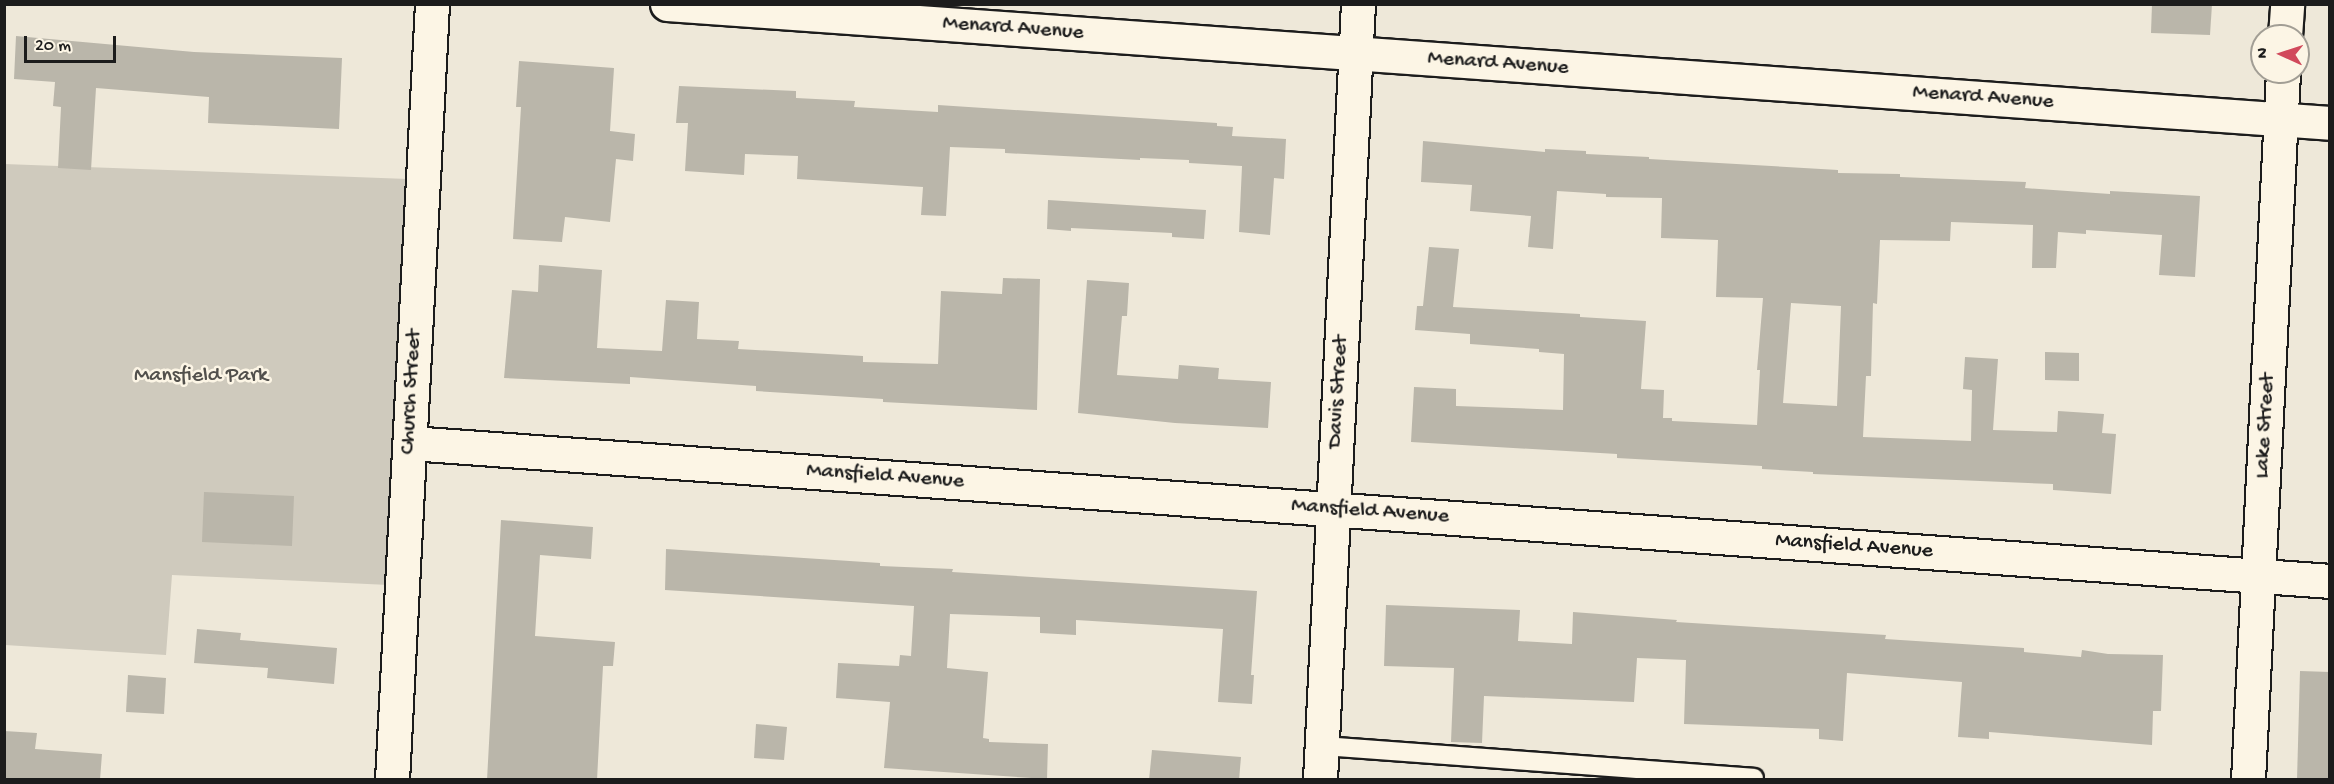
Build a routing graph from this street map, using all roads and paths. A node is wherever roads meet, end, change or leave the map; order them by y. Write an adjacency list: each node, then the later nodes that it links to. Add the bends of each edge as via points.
1 (432, 4): 10 (street, Church Street)
2 (667, 4): 6 (street, Menard Avenue)
3 (1358, 4): 6 (street, Davis Street)
4 (2287, 4): 5 (street)
5 (2286, 24)
6 (1356, 53): 8 (street, Menard Avenue); 11 (street, Davis Street)
7 (2282, 84): 8 (street, Lake Street)
8 (2281, 119): 9 (street, Menard Avenue); 12 (street, Lake Street)
9 (2330, 123)
10 (410, 443): 11 (street, Mansfield Avenue); 16 (street, Church Street)
11 (1334, 509): 12 (street, Mansfield Avenue); 14 (street, Davis Street)
12 (2258, 576): 13 (street, Mansfield Avenue); 18 (street, Lake Street)
13 (2330, 581)
14 (1322, 746): 15 (lane); 17 (street, Davis Street)
15 (1754, 778)
16 (392, 780)
17 (1320, 780)
18 (2248, 780)

